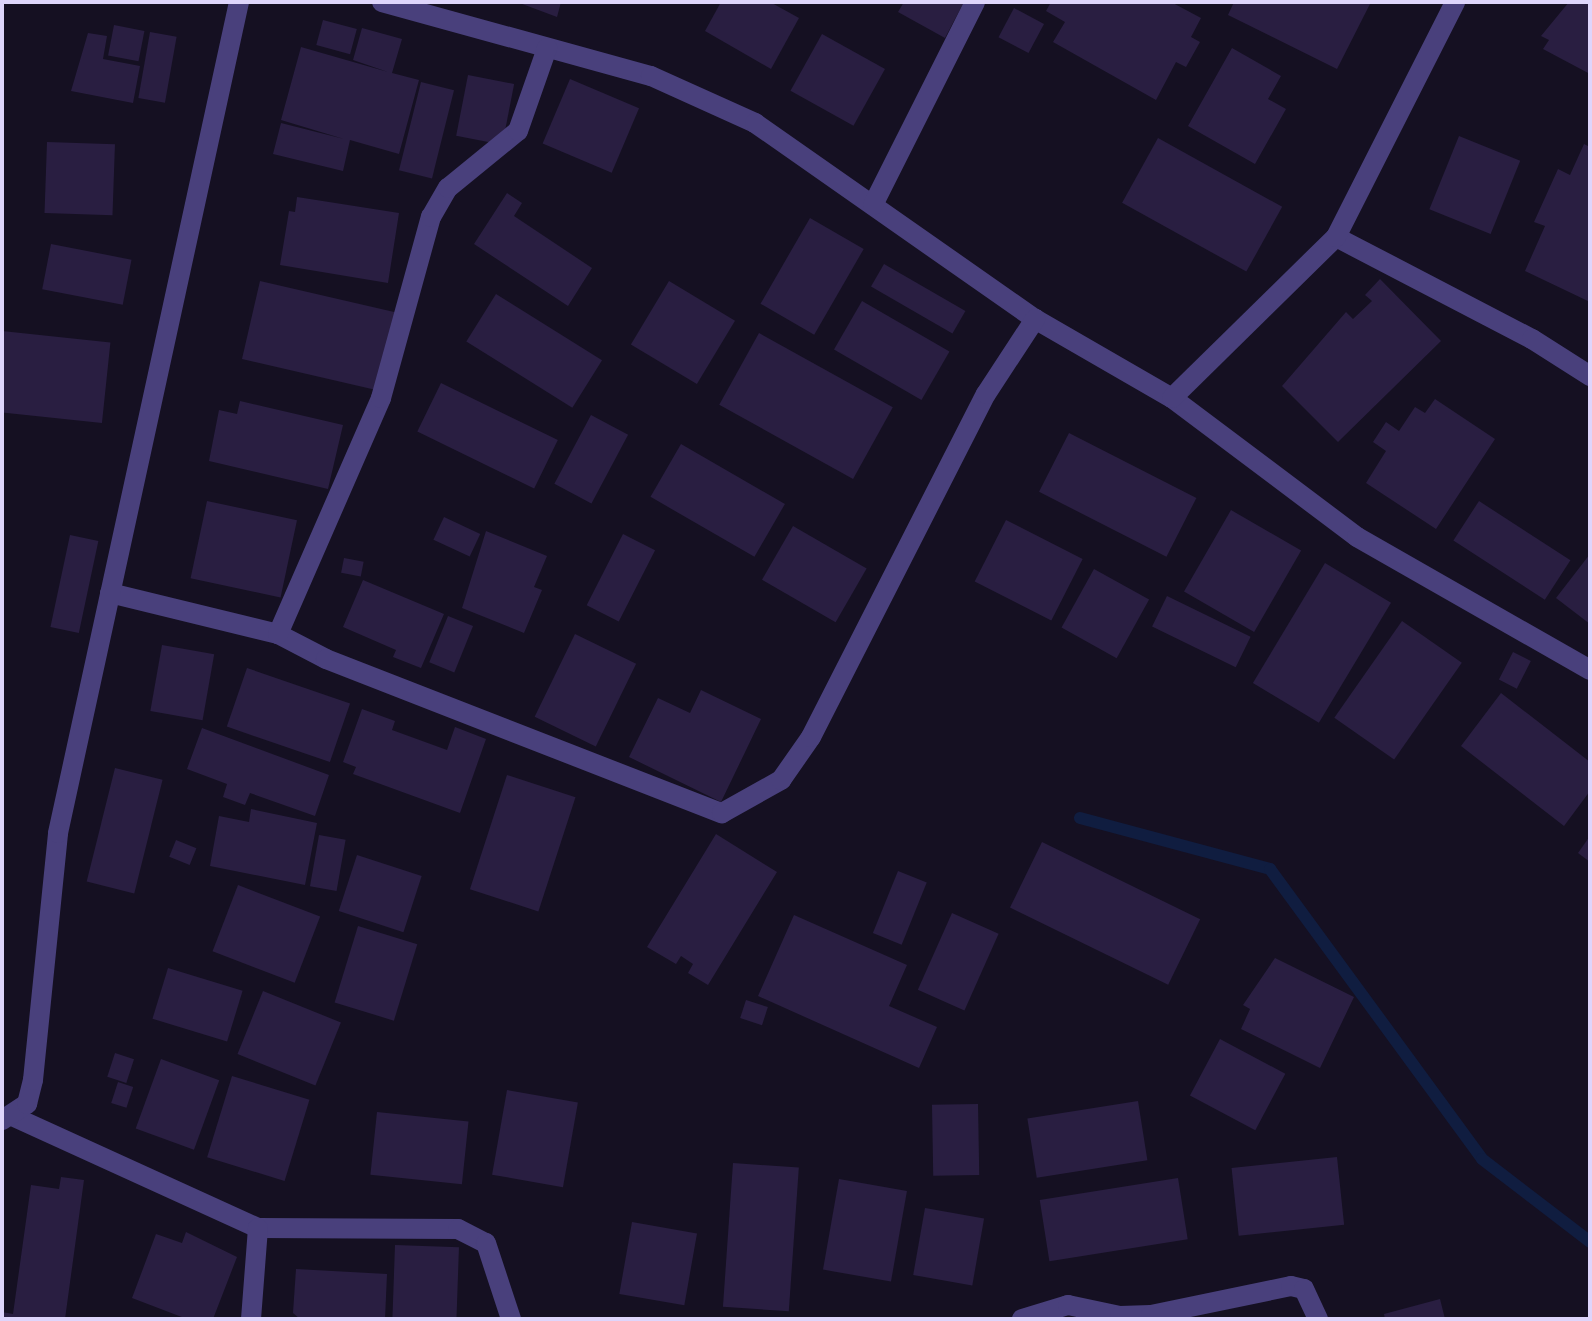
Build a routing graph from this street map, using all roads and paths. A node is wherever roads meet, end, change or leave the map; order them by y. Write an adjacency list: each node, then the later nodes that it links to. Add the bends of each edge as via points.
1 (239, 2): 11 (street)
2 (382, 2): 5 (street)
3 (975, 2): 6 (street)
4 (1455, 2): 7 (street)
5 (547, 48): 6 (street, via 651,76 755,123); 12 (street, via 518,131 448,188 431,217 381,398)
6 (873, 205): 8 (street)
7 (1336, 237): 9 (street, via 1532,339); 10 (street)
8 (1035, 319): 10 (street); 12 (street, via 986,394 811,737 781,780 722,813 326,659)
9 (1590, 376)
10 (1172, 398): 13 (street, via 1357,537)
11 (110, 593): 12 (street); 14 (street, via 58,833 33,1080 27,1104)
12 (278, 634)
13 (1590, 670)
14 (7, 1118): 15 (street)
15 (258, 1228): 16 (street); 17 (street, via 458,1229 486,1243)
16 (251, 1319)
17 (511, 1319)
18 (1022, 1319): 19 (street, via 1068,1305 1120,1316 1151,1315 1291,1286 1304,1289)
19 (1318, 1319)

